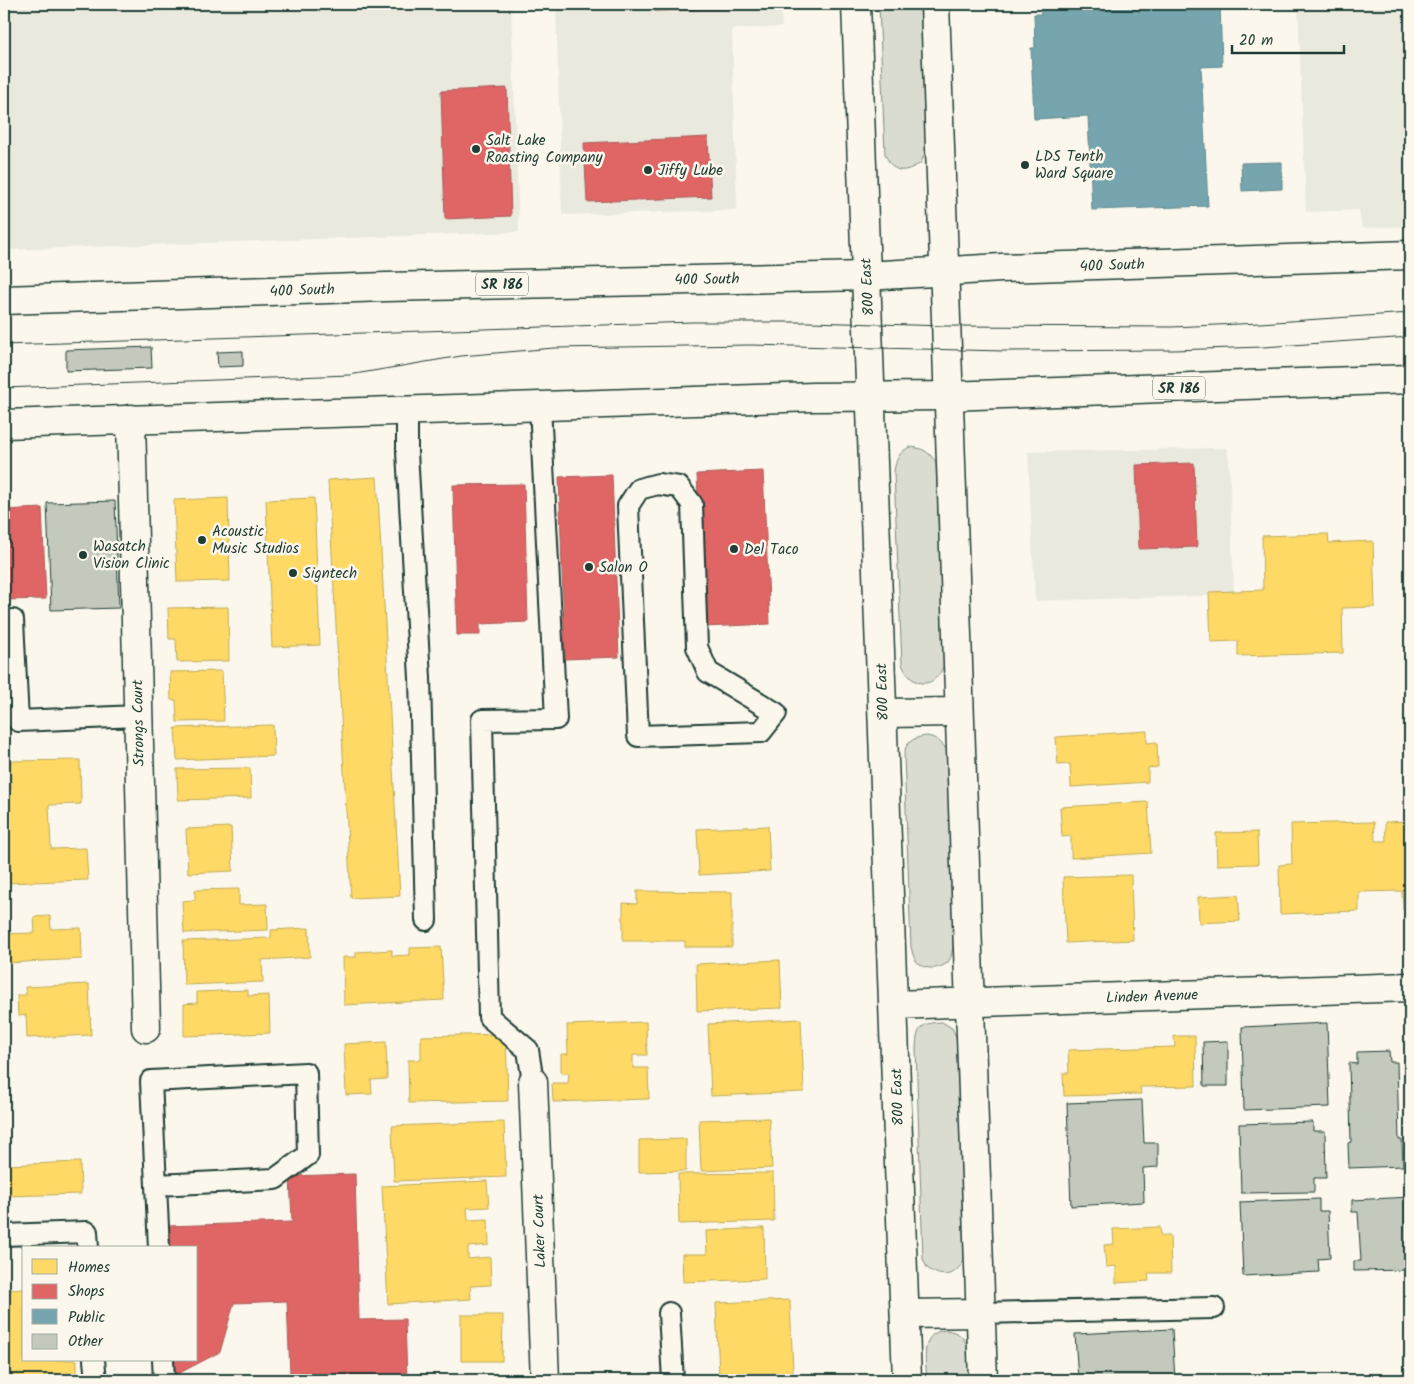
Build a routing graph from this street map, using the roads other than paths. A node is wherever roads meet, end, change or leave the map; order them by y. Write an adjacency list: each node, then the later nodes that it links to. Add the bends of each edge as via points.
1 (856, 4): 5 (street, 800 East)
2 (935, 4): 4 (street)
3 (1410, 255): 4 (street, 400 South / SR 186)
4 (945, 272): 5 (street, 400 South / SR 186); 8 (street)
5 (866, 276): 6 (street, 400 South / SR 186); 9 (street, 800 East)
6 (4, 300)
7 (1410, 379): 8 (street, SR 186)
8 (948, 396): 9 (street, SR 186); 15 (street)
9 (872, 397): 10 (street, SR 186); 17 (street, 800 East)
10 (540, 406): 11 (street, SR 186); 24 (lane, via 556,719 482,720 489,1018 528,1050)
11 (407, 410): 12 (street, SR 186); 19 (lane, via 420,678)
12 (131, 419): 13 (street, SR 186); 18 (street, Strongs Court)
13 (4, 424)
14 (13, 620): 18 (lane, via 18,721)
15 (959, 712): 17 (street); 21 (street)
16 (776, 714): 16 (lane, via 761,732 638,736 628,506 639,489 658,484 678,487 692,504 697,647 708,672)
17 (883, 714): 22 (street, 800 East)
18 (138, 716): 23 (street, Strongs Court)
19 (426, 920)
20 (1410, 987): 21 (street, Linden Avenue)
21 (970, 1002): 22 (street, Linden Avenue); 31 (street)
22 (894, 1005): 32 (street, 800 East)
23 (146, 1028)
24 (533, 1082): 37 (street, Laker Court)
25 (156, 1185): 25 (lane, via 152,1081 306,1073 308,1155 275,1180); 28 (lane)
26 (4, 1235): 27 (lane, via 88,1232)
27 (88, 1246)
28 (159, 1246)
29 (1214, 1308): 31 (lane)
30 (669, 1313): 38 (lane)
31 (981, 1313): 32 (street); 40 (street)
32 (905, 1314): 39 (street, 800 East)
33 (94, 1362): 35 (lane)
34 (163, 1362): 36 (lane)
35 (96, 1380)
36 (164, 1380)
37 (545, 1380)
38 (673, 1380)
39 (907, 1380)
40 (983, 1380)

